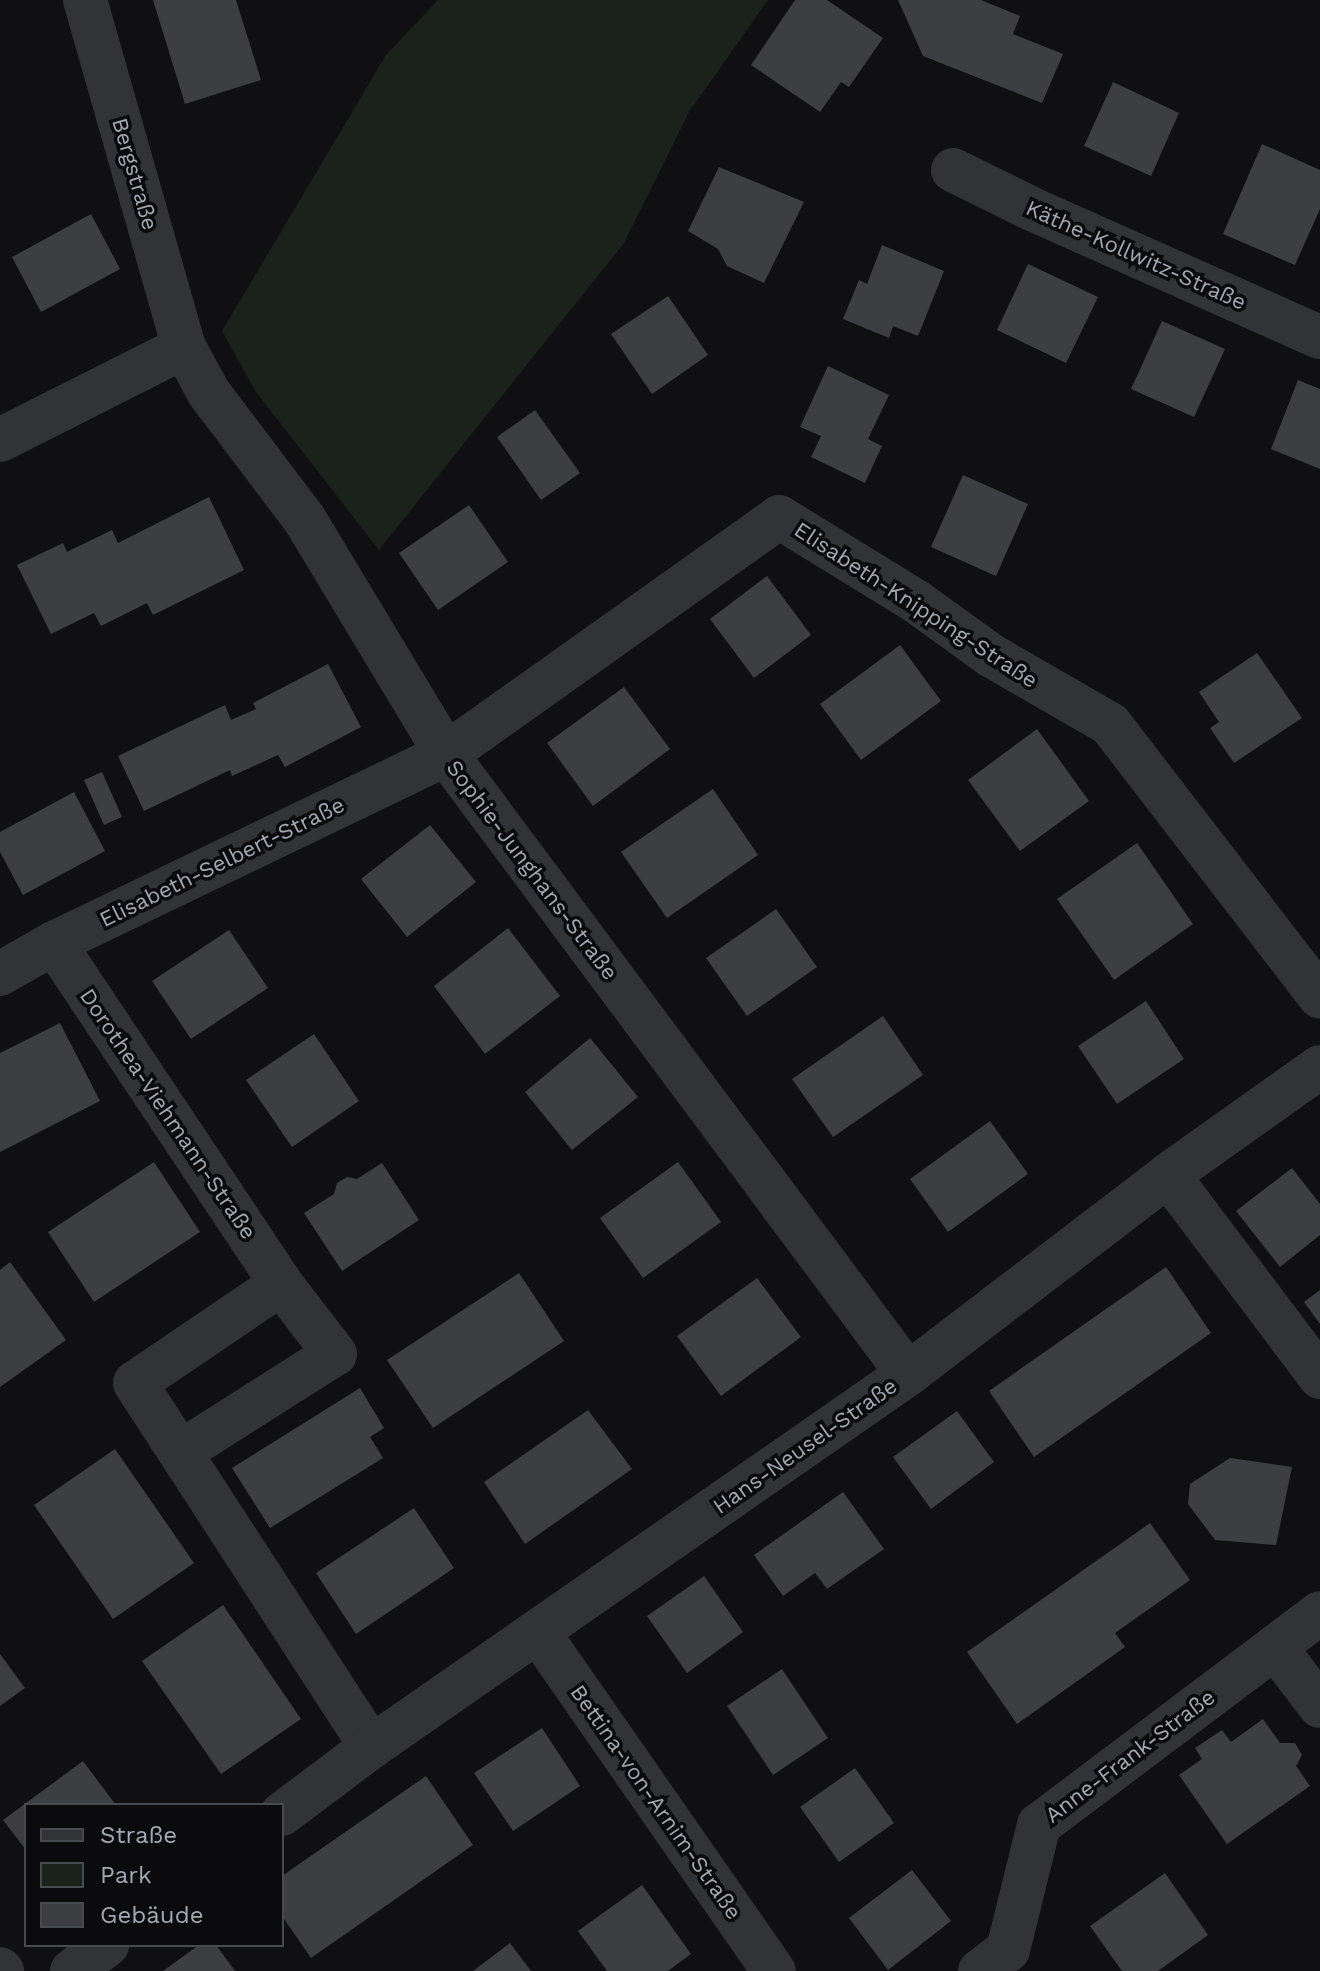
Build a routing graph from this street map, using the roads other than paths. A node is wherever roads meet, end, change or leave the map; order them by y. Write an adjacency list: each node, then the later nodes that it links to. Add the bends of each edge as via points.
1 (85, 0): 4 (street, Bergstraße)
2 (953, 170): 3 (street, Käthe-Kollwitz-Straße)
3 (1320, 337)
4 (184, 347): 5 (street); 6 (street, Sophie-Junghans-Straße, via 209,393 305,520)
5 (0, 440)
6 (446, 754): 7 (street, Elisabeth-Selbert-Straße); 9 (street, Elisabeth-Knipping-Straße, via 779,517 917,602 992,656 1110,724); 13 (street, Sophie-Junghans-Straße)
7 (54, 943): 8 (street, Elisabeth-Selbert-Straße); 12 (street, Dorothea-Viehmann-Straße)
8 (0, 974)
9 (1320, 997)
10 (1320, 1067): 11 (street, Hans-Neusel-Straße)
11 (1168, 1175): 13 (street, Hans-Neusel-Straße); 14 (street)
12 (281, 1284): 15 (street, via 135,1383); 15 (street, Dorothea-Viehmann-Straße, via 335,1354)
13 (908, 1374): 17 (street, Hans-Neusel-Straße)
14 (1320, 1377)
15 (182, 1451): 20 (street)
16 (1320, 1613): 18 (street, Anne-Frank-Straße)
17 (538, 1632): 20 (street, Hans-Neusel-Straße); 24 (street, Bettina-von-Arnim-Straße)
18 (1275, 1647): 19 (street); 25 (street, Anne-Frank-Straße, via 1039,1825 1008,1950)
19 (1320, 1706)
20 (371, 1747): 21 (street, Hans-Neusel-Straße)
21 (284, 1812)
22 (104, 1947): 23 (street)
23 (72, 1971)
24 (774, 1971)
25 (980, 1971)

